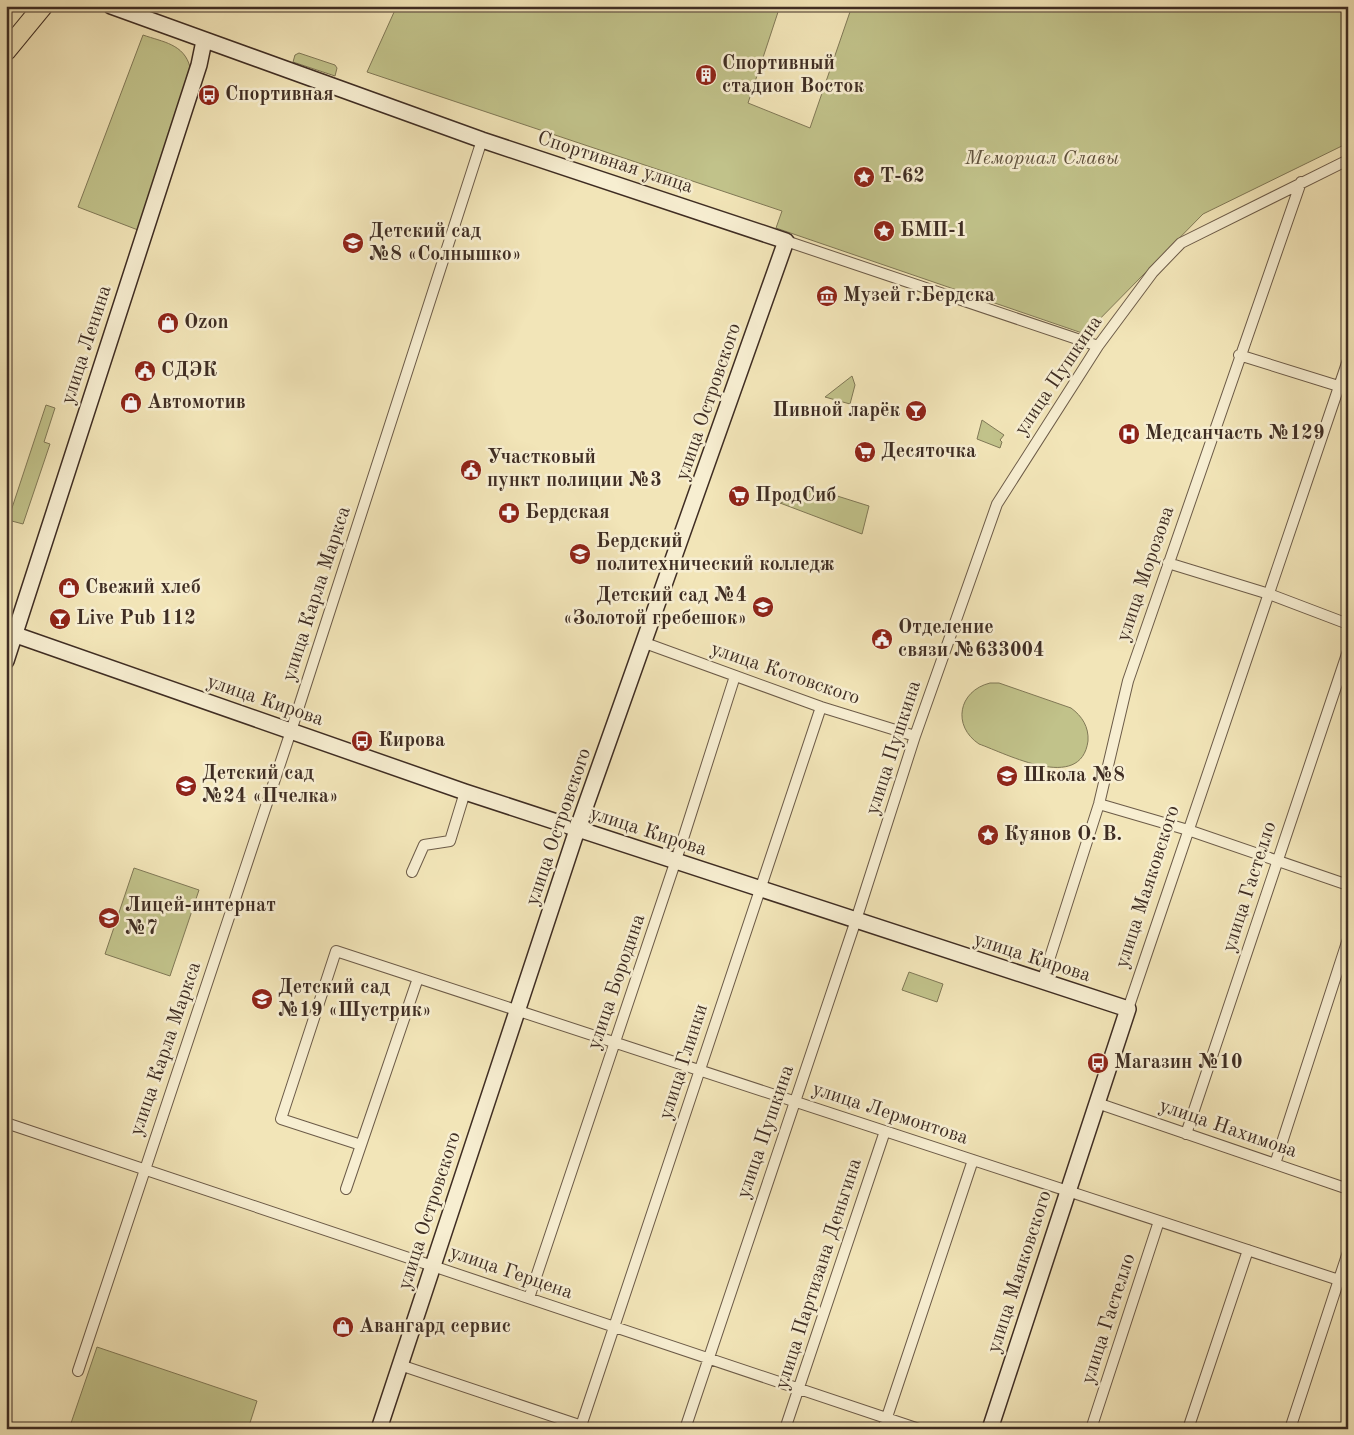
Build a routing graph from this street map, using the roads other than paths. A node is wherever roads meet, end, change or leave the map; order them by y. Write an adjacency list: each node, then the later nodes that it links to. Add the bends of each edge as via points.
1 (111, 6): 3 (street, Спортивная улица)
2 (43, 8): 4 (highway)
3 (204, 41): 5 (street, Спортивная улица); 16 (street, улица Ленина)
4 (6, 51)
5 (482, 140): 8 (street, Спортивная улица); 22 (street, улица Карла Маркса)
6 (1348, 160): 7 (street, улица Пушкина)
7 (1301, 182): 9 (street, улица Пушкина, via 1181,243 1154,272); 10 (street, улица Морозова)
8 (786, 241): 9 (street, Спортивная улица); 17 (street, улица Островского)
9 (1098, 346): 23 (street, улица Пушкина, via 998,504)
10 (1239, 355): 12 (street); 13 (street, улица Морозова)
11 (1348, 360): 12 (street, улица Маяковского)
12 (1343, 388): 14 (street, улица Маяковского)
13 (1168, 563): 14 (street); 25 (street, улица Морозова, via 1128,681)
14 (1268, 594): 15 (street); 27 (street, улица Маяковского)
15 (1348, 624)
16 (16, 635): 19 (street, улица Ленина); 22 (street, улица Кирова)
17 (645, 643): 20 (street, улица Котовского); 26 (street, улица Островского)
18 (1348, 651): 28 (street, улица Гастелло)
19 (6, 662)
20 (735, 676): 21 (street, улица Котовского); 29 (street, улица Бородина)
21 (820, 707): 23 (street, улица Котовского); 32 (street, улица Глинки)
22 (292, 732): 24 (street, улица Кирова); 49 (street, улица Карла Маркса)
23 (915, 736): 33 (street, улица Пушкина)
24 (465, 792): 26 (street, улица Кирова); 30 (street, via 450,842 424,845)
25 (1099, 804): 27 (street); 36 (street, улица Морозова)
26 (577, 830): 29 (street, улица Кирова); 38 (street, улица Островского)
27 (1188, 830): 28 (street); 37 (street, улица Маяковского)
28 (1277, 860): 31 (street); 45 (street, улица Гастелло)
29 (676, 862): 32 (street, улица Кирова); 39 (street, улица Бородина)
30 (412, 872)
31 (1348, 885)
32 (760, 889): 33 (street, улица Кирова); 40 (street, улица Глинки)
33 (856, 920): 36 (street, улица Кирова); 41 (street, улица Пушкина)
34 (1348, 939): 48 (street)
35 (418, 978): 38 (street, улица Лермонтова); 46 (street); 46 (street, улица Лермонтова, via 336,951 280,1119)
36 (1042, 982): 37 (street, улица Кирова)
37 (1128, 1009): 42 (street, улица Маяковского)
38 (518, 1010): 39 (street, улица Лермонтова); 56 (street, улица Островского)
39 (616, 1042): 40 (street, улица Лермонтова); 58 (street, улица Бородина)
40 (700, 1070): 41 (street, улица Лермонтова); 59 (street, улица Глинки)
41 (795, 1101): 44 (street, улица Лермонтова); 60 (street, улица Пушкина)
42 (1097, 1103): 45 (street, улица Нахимова); 52 (street, улица Маяковского)
43 (6, 1123): 49 (street, улица Герцена)
44 (885, 1131): 47 (street, улица Лермонтова); 63 (street, улица Партизана Деньгина)
45 (1186, 1134): 48 (street, улица Нахимова)
46 (361, 1145): 50 (street)
47 (973, 1160): 52 (street, улица Лермонтова); 64 (street)
48 (1275, 1164): 51 (street, улица Нахимова)
49 (144, 1168): 56 (street, улица Герцена); 62 (street, улица Карла Маркса)
50 (346, 1189)
51 (1348, 1189)
52 (1068, 1191): 53 (street, улица Лермонтова); 71 (street, улица Маяковского)
53 (1159, 1221): 54 (street, улица Лермонтова); 72 (street, улица Гастелло)
54 (1248, 1250): 57 (street, улица Лермонтова); 73 (street)
55 (1348, 1252): 57 (street)
56 (433, 1266): 58 (street, улица Герцена); 61 (street, улица Островского)
57 (1343, 1281): 74 (street)
58 (529, 1298): 59 (street, улица Герцена)
59 (615, 1326): 60 (street, улица Герцена); 65 (street, улица Глинки)
60 (709, 1358): 63 (street, улица Герцена); 67 (street, улица Пушкина)
61 (400, 1365): 65 (street); 66 (street, улица Островского)
62 (78, 1371)
63 (799, 1388): 64 (street, улица Герцена); 68 (street, улица Партизана Деньгина)
64 (886, 1418): 69 (street); 70 (street, улица Герцена)
65 (581, 1427)
66 (379, 1429)
67 (685, 1429)
68 (786, 1429)
69 (883, 1429)
70 (919, 1429)
71 (990, 1429)
72 (1091, 1429)
73 (1188, 1429)
74 (1290, 1429)

